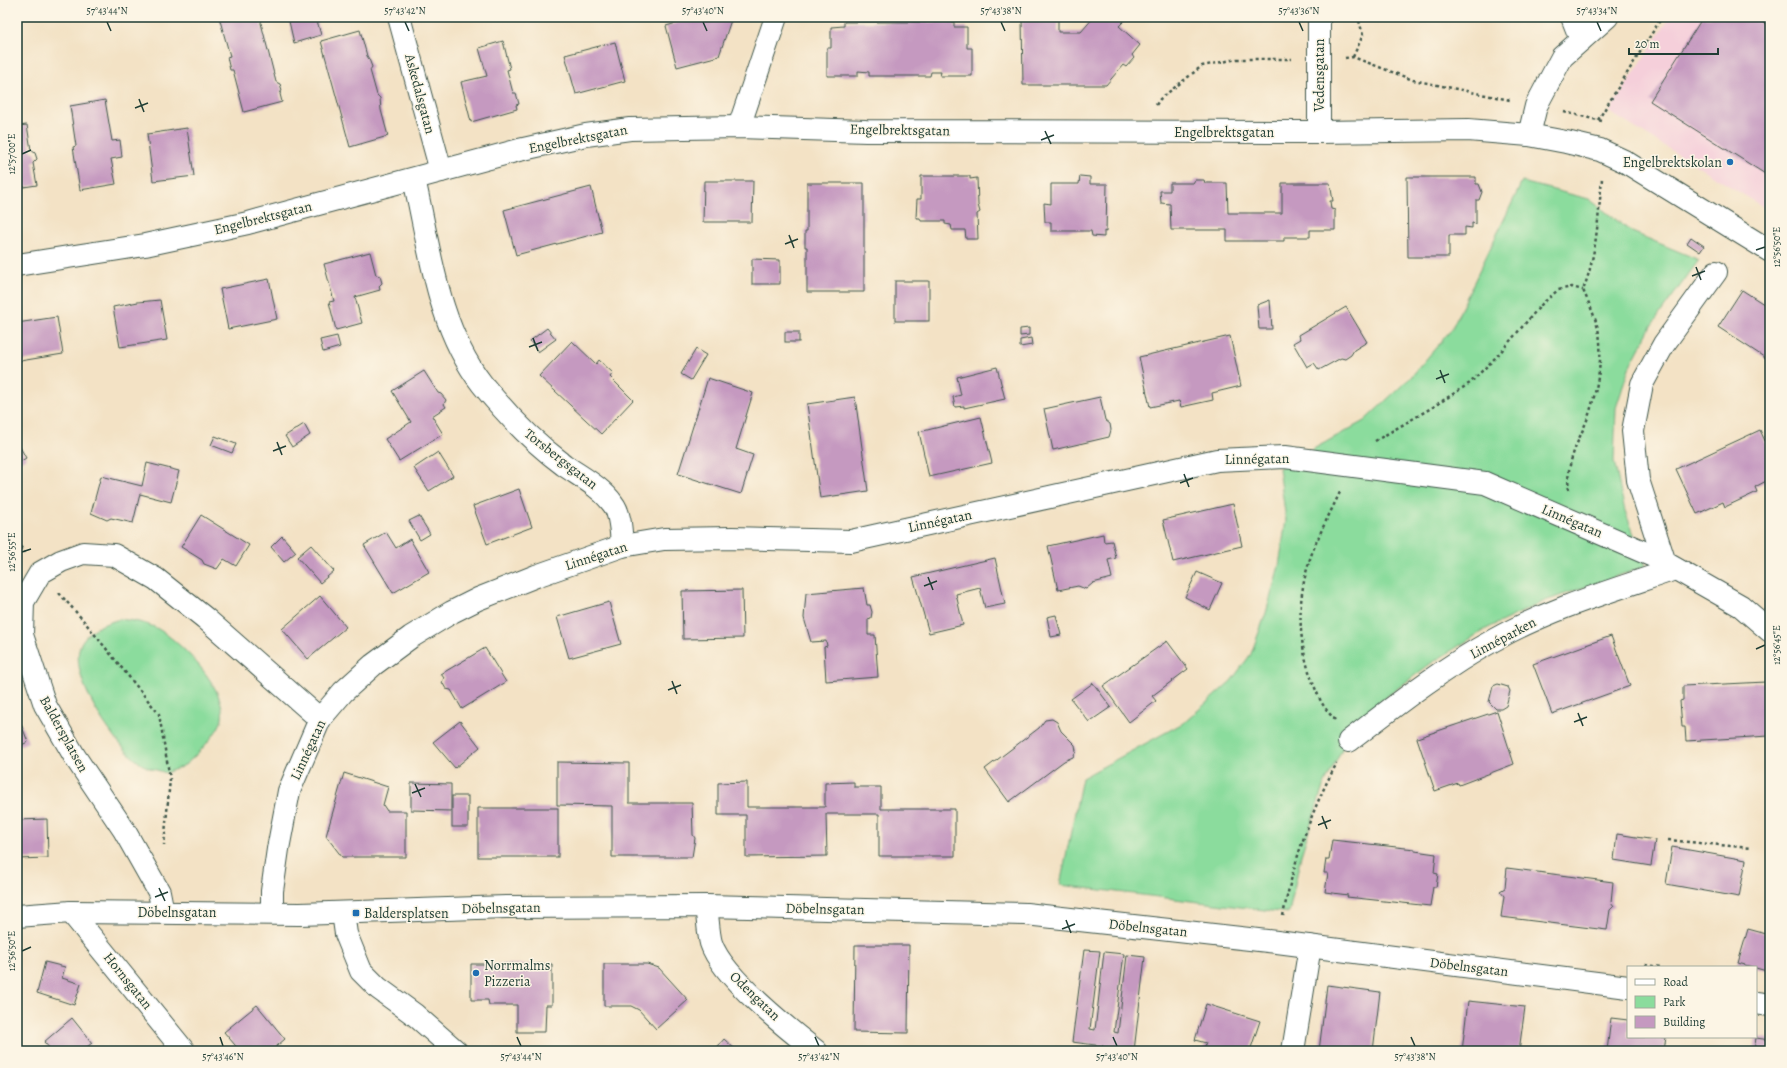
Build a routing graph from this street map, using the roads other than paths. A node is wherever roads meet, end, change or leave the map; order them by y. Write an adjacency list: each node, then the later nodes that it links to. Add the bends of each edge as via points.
1 (399, 17): 10 (street, Askedalsgatan)
2 (776, 17): 7 (street)
3 (1319, 17): 8 (street, Vedensgatan)
4 (1572, 17): 6 (street)
5 (1607, 17): 6 (street)
6 (1581, 40): 9 (street, via 1558,64 1536,106)
7 (739, 126): 8 (street, Engelbrektsgatan, via 866,130); 10 (street, Engelbrektsgatan, via 630,129 586,135)
8 (1319, 132): 9 (street, Engelbrektsgatan, via 1468,130)
9 (1529, 135): 12 (street, Engelbrektsgatan, via 1600,150 1624,160)
10 (441, 171): 11 (street, Engelbrektsgatan)
11 (414, 179): 13 (street, Engelbrektsgatan, via 248,223 145,245); 15 (street, Torsbergsgatan, via 446,319 461,350 482,383 527,435 599,489 614,506)
12 (1770, 251)
13 (17, 265)
14 (1716, 272): 16 (street, via 1664,344 1642,384 1633,431 1638,480)
15 (622, 546): 16 (street, Linnégatan, via 664,539 852,540 1217,460 1285,457 1484,483); 18 (street, Linnégatan, via 528,579 452,612 411,637 373,665 343,692)
16 (1670, 566): 17 (street, Linnégatan, via 1741,606); 19 (street, Linnéparken, via 1561,608 1494,640 1431,679)
17 (1770, 631)
18 (320, 719): 22 (street, Baldersplatsen, via 205,618 156,579 114,555 83,553 61,561 40,573 22,602 22,636 45,705 75,757 128,837 159,892); 23 (street, Linnégatan, via 289,791 272,891)
19 (1350, 741)
20 (706, 906): 24 (street, Döbelnsgatan, via 506,907); 26 (street, Döbelnsgatan, via 1026,914); 32 (street, Odengatan, via 711,944 726,967 740,985)
21 (71, 912): 22 (street, Döbelnsgatan); 25 (street, Döbelnsgatan); 30 (street, Hornsgatan)
22 (164, 912): 23 (street, Döbelnsgatan)
23 (272, 913): 24 (street, Döbelnsgatan)
24 (343, 913): 31 (street, via 346,934 361,971 378,988 415,1015)
25 (17, 916)
26 (1310, 946): 27 (street, Döbelnsgatan); 33 (street)
27 (1627, 987)
28 (1757, 1003): 29 (street)
29 (1770, 1005)
30 (184, 1051)
31 (456, 1051)
32 (816, 1051)
33 (1293, 1051)

